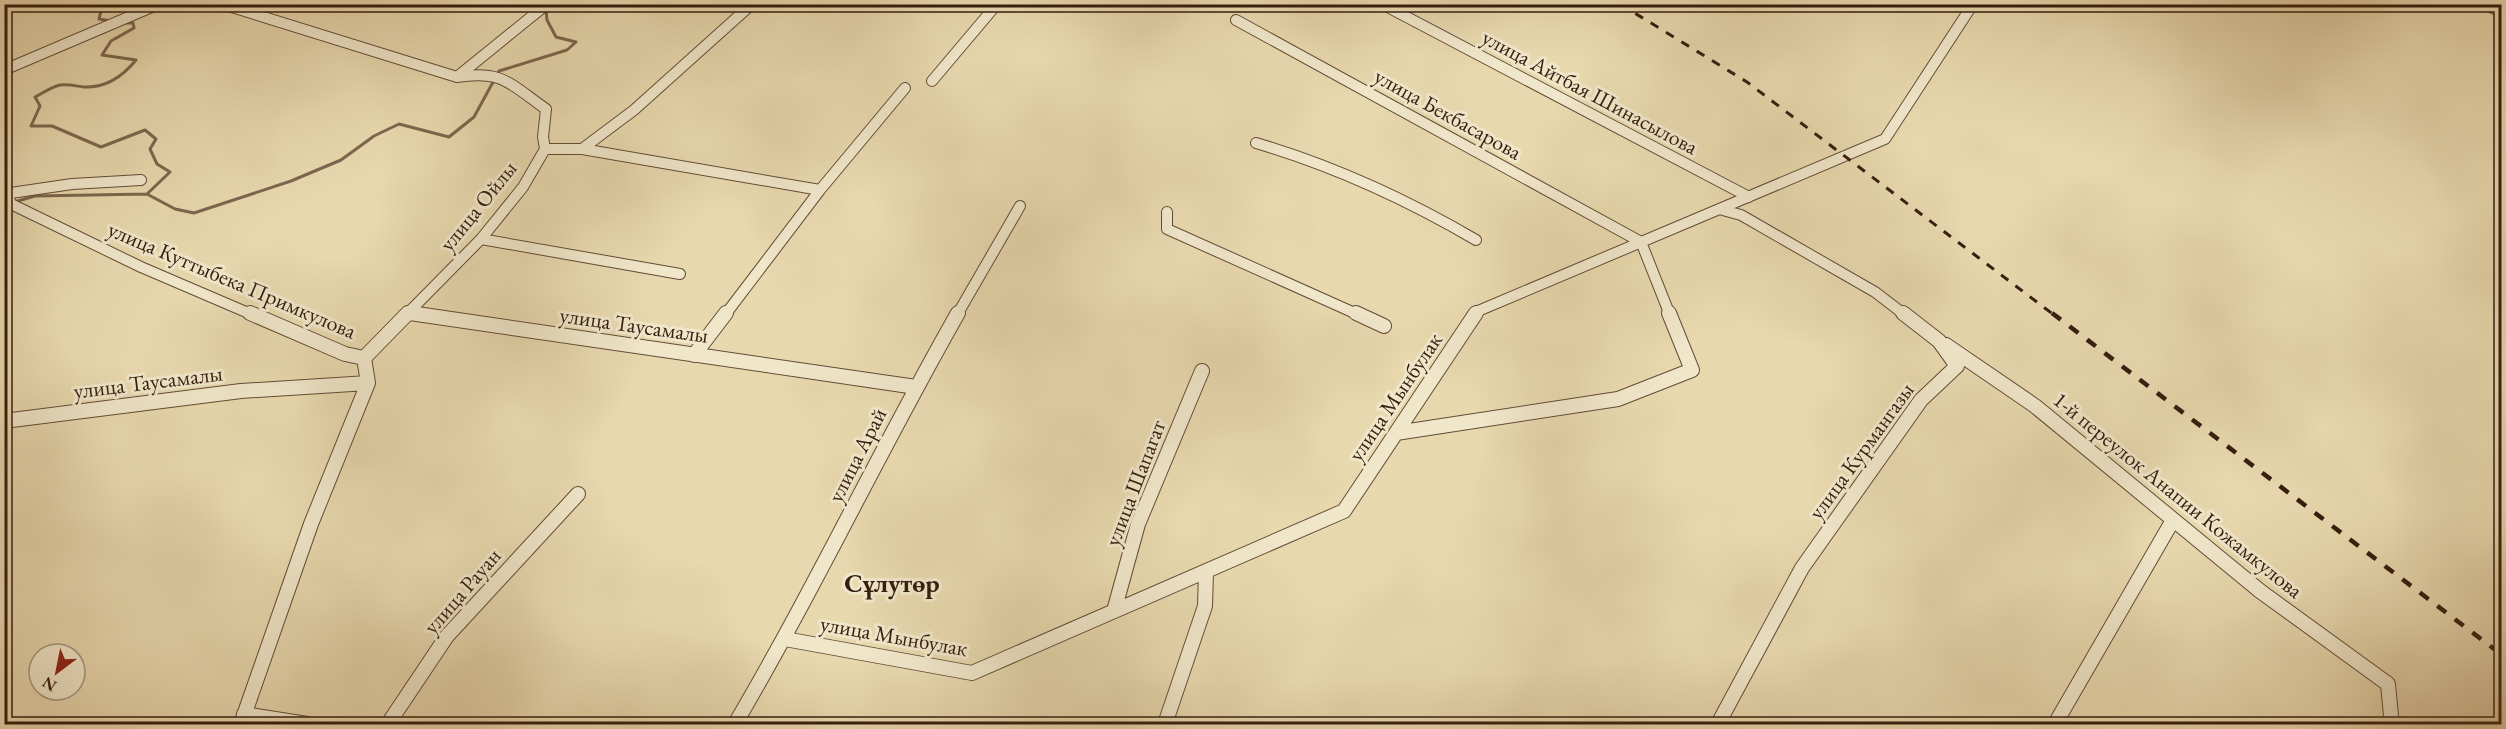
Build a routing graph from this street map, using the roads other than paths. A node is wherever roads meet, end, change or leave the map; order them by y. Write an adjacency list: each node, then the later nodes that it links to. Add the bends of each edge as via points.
1 (159, 4): 11 (street)
2 (222, 4): 12 (street)
3 (547, 4): 12 (street)
4 (752, 4): 17 (street, via 634,110)
5 (997, 4): 13 (street)
6 (1382, 4): 21 (street, улица Айтбая Шинасылова)
7 (1973, 4): 21 (street, улица Мынбулак, via 1885,139)
8 (2482, 4): 9 (street)
9 (2502, 12)
10 (1236, 20): 27 (street, улица Бекбасарова)
11 (4, 70)
12 (457, 76): 16 (street, улица Ойлы, via 498,76 546,109)
13 (932, 81)
14 (905, 88): 20 (street)
15 (1256, 143): 26 (street, via 1295,153 1431,213)
16 (545, 149): 17 (street); 25 (street, улица Ойлы, via 524,187)
17 (582, 149): 20 (street)
18 (141, 180): 19 (street)
19 (6, 190): 33 (street, улица Куттыбека Примкулова, via 11,204 141,267 345,354)
20 (820, 190): 32 (street)
21 (1749, 197): 23 (street, улица Мынбулак)
22 (1020, 206): 36 (street, улица Арай)
23 (1719, 209): 27 (street, улица Мынбулак); 31 (street, улица Курмангазы, via 1741,215 1875,292)
24 (1167, 212): 30 (street, via 1167,229)
25 (481, 239): 28 (street); 29 (street, улица Ойлы)
26 (1476, 240)
27 (1641, 242): 38 (street, улица Мынбулак, via 1478,311); 38 (street, via 1692,370 1618,399)
28 (680, 274)
29 (408, 313): 32 (street, улица Таусамалы); 33 (street)
30 (1384, 326)
31 (1939, 341): 40 (street, 1-й переулок Анапии Кожамкулова, via 2035,406); 49 (street, улица Курмангазы, via 1957,366 1921,400 1802,568)
32 (694, 355): 36 (street, улица Таусамалы)
33 (364, 358): 35 (street, улица Куттыбека Примкулова)
34 (1202, 371): 42 (street, улица Шапагат, via 1138,524)
35 (369, 383): 37 (street, улица Таусамалы, via 241,391); 44 (street, via 311,524)
36 (916, 387): 43 (street, улица Арай)
37 (4, 421)
38 (1396, 434): 41 (street, улица Мынбулак, via 1344,511)
39 (578, 494): 46 (street, улица Рауан, via 447,636)
40 (2173, 519): 50 (street); 51 (street, 1-й переулок Анапии Кожамкулова, via 2260,591 2388,684)
41 (1206, 572): 42 (street, улица Мынбулак); 48 (street, via 1205,606)
42 (1114, 611): 43 (street, улица Мынбулак, via 972,673)
43 (785, 639): 47 (street, улица Арай)
44 (243, 719): 45 (street)
45 (307, 724)
46 (388, 724)
47 (735, 724)
48 (1165, 724)
49 (1718, 724)
50 (2055, 724)
51 (2389, 724)

